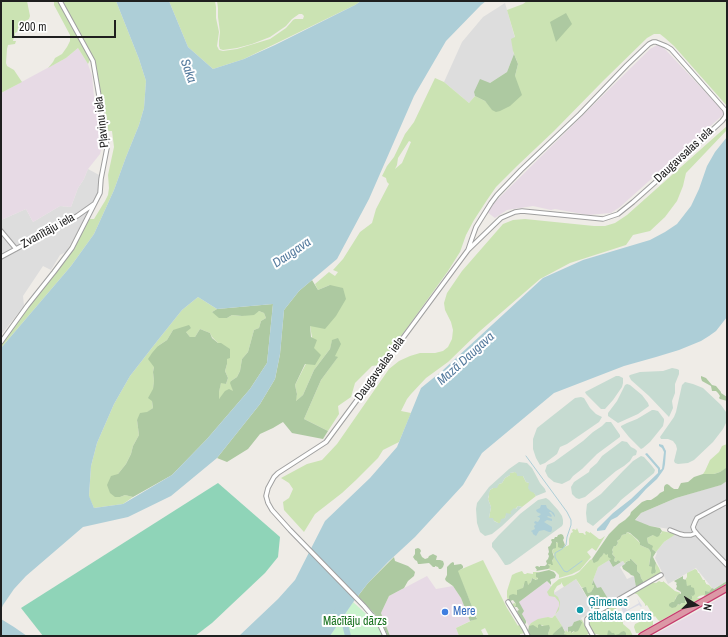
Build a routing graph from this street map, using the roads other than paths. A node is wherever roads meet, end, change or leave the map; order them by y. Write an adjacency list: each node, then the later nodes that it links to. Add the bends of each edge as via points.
1 (60, 1): 2 (street, Pļaviņu iela, via 94,61 107,148 100,193)
2 (94, 203): 4 (street, Zvanītāju iela, via 77,216); 7 (street, Pļaviņu iela, via 72,248)
3 (1, 231): 4 (street)
4 (16, 249): 6 (street, Zvanītāju iela)
5 (468, 250): 5 (street, Daugavsalas iela, via 476,227 497,195 653,42 671,50 725,110 726,114 722,121 618,214 602,219 514,212 501,218); 16 (street, Daugavsalas iela, via 326,442 278,473 270,482 267,492 266,499 272,510 364,606 380,625)
6 (1, 257)
7 (3, 337): 8 (street, Pļaviņu iela)
8 (1, 342)
9 (727, 502): 11 (street, via 697,518 694,527)
10 (670, 530): 11 (street, via 684,535)
11 (696, 533): 12 (street)
12 (727, 565)
13 (661, 575): 18 (street, via 590,616 587,625)
14 (727, 588): 19 (highway)
15 (508, 602): 17 (street)
16 (385, 636)
17 (528, 636)
18 (593, 636)
19 (642, 636)

